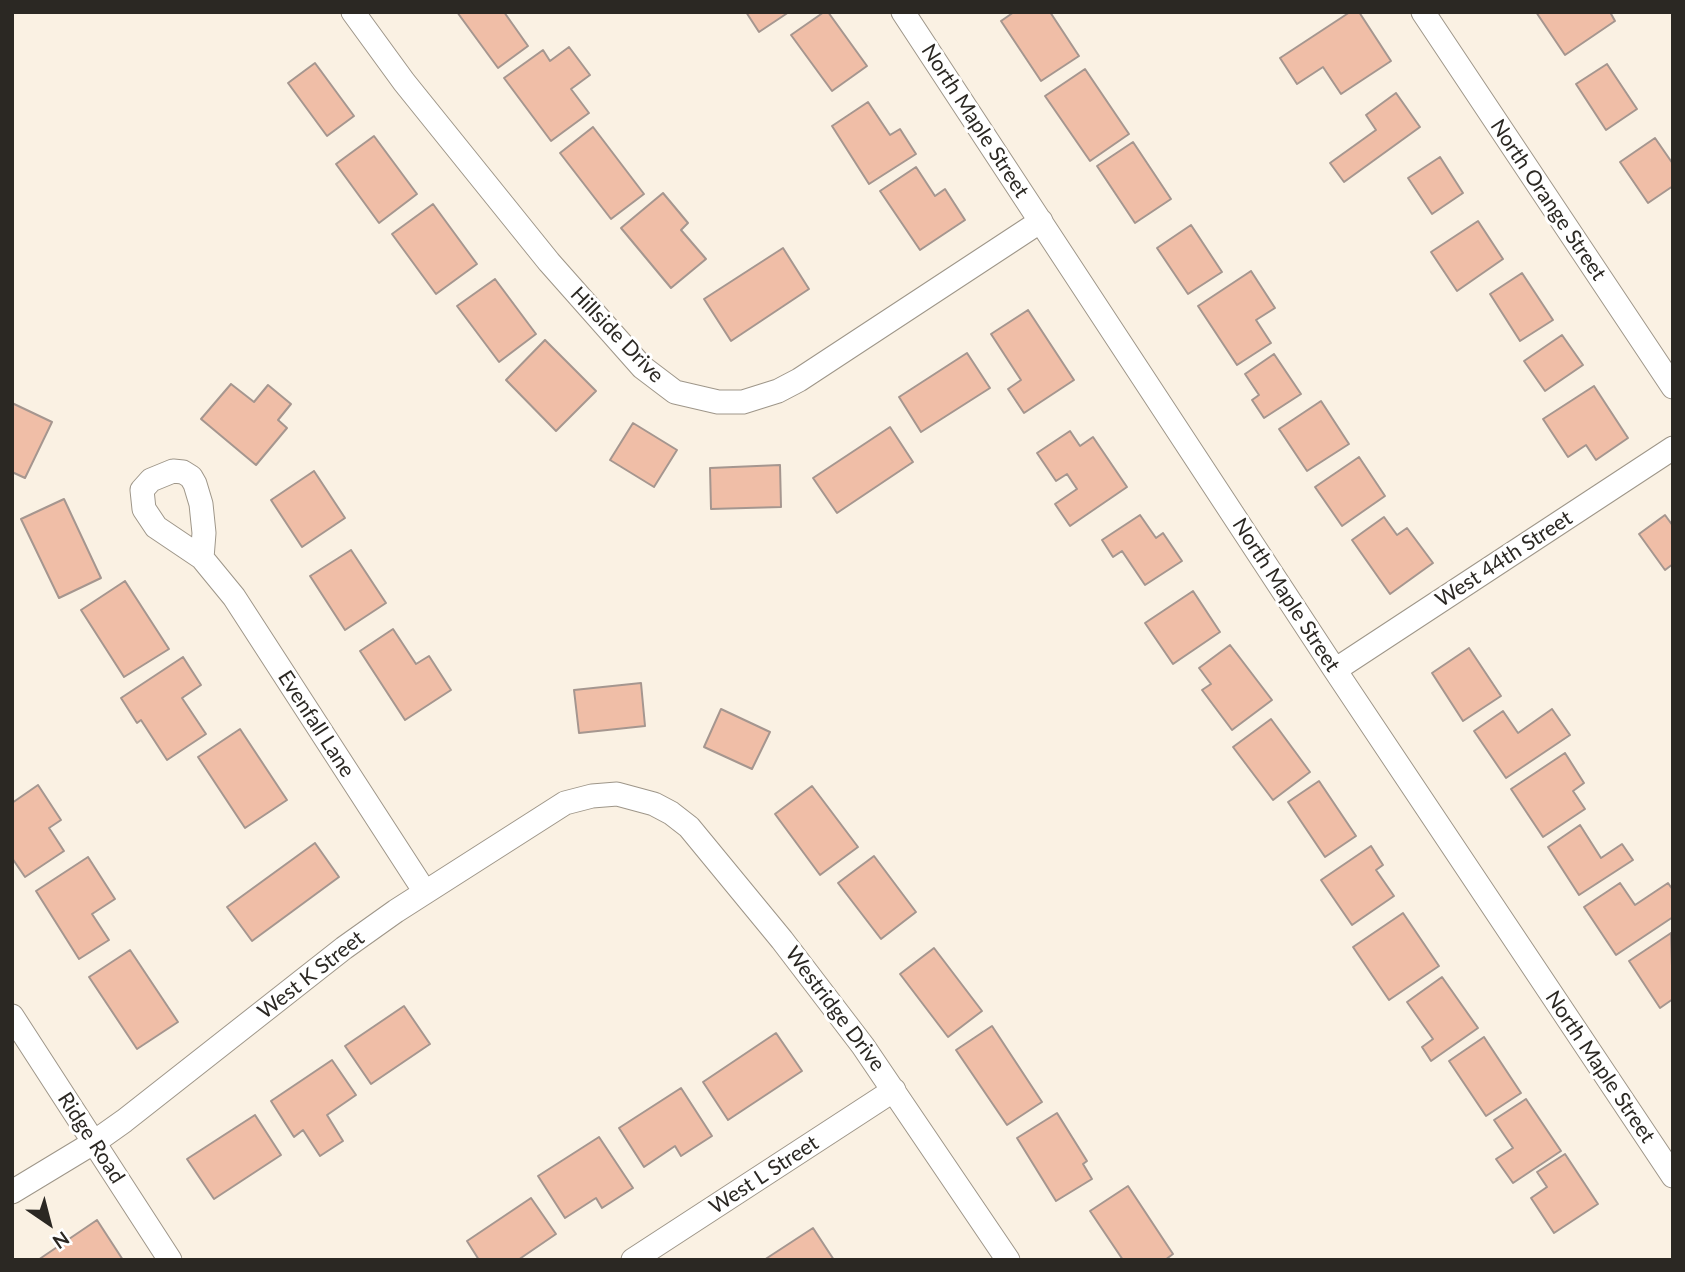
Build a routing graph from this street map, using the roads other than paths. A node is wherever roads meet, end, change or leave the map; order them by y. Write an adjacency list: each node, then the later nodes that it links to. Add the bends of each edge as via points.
1 (353, 12): 4 (street, Hillside Drive, via 549,262 642,367 675,393 743,402 778,391)
2 (903, 12): 4 (street, North Maple Street)
3 (1423, 12): 5 (street, North Orange Street)
4 (1041, 221): 8 (street, North Maple Street)
5 (1673, 387)
6 (1673, 448): 8 (street, West 44th Street)
7 (202, 558): 10 (street, Evenfall Lane, via 233,597)
8 (1335, 670): 14 (street, North Maple Street)
9 (626, 796): 10 (street, West K Street, via 592,796 565,803); 12 (street, Westridge Drive, via 663,808 689,827 782,940)
10 (425, 892): 13 (street, West K Street, via 344,948)
11 (12, 1016): 13 (street, Ridge Road)
12 (894, 1090): 17 (street, West L Street); 18 (street, Westridge Drive)
13 (93, 1143): 15 (street, West K Street); 16 (street, Ridge Road)
14 (1673, 1176)
15 (12, 1192)
16 (170, 1260)
17 (633, 1260)
18 (1009, 1260)

